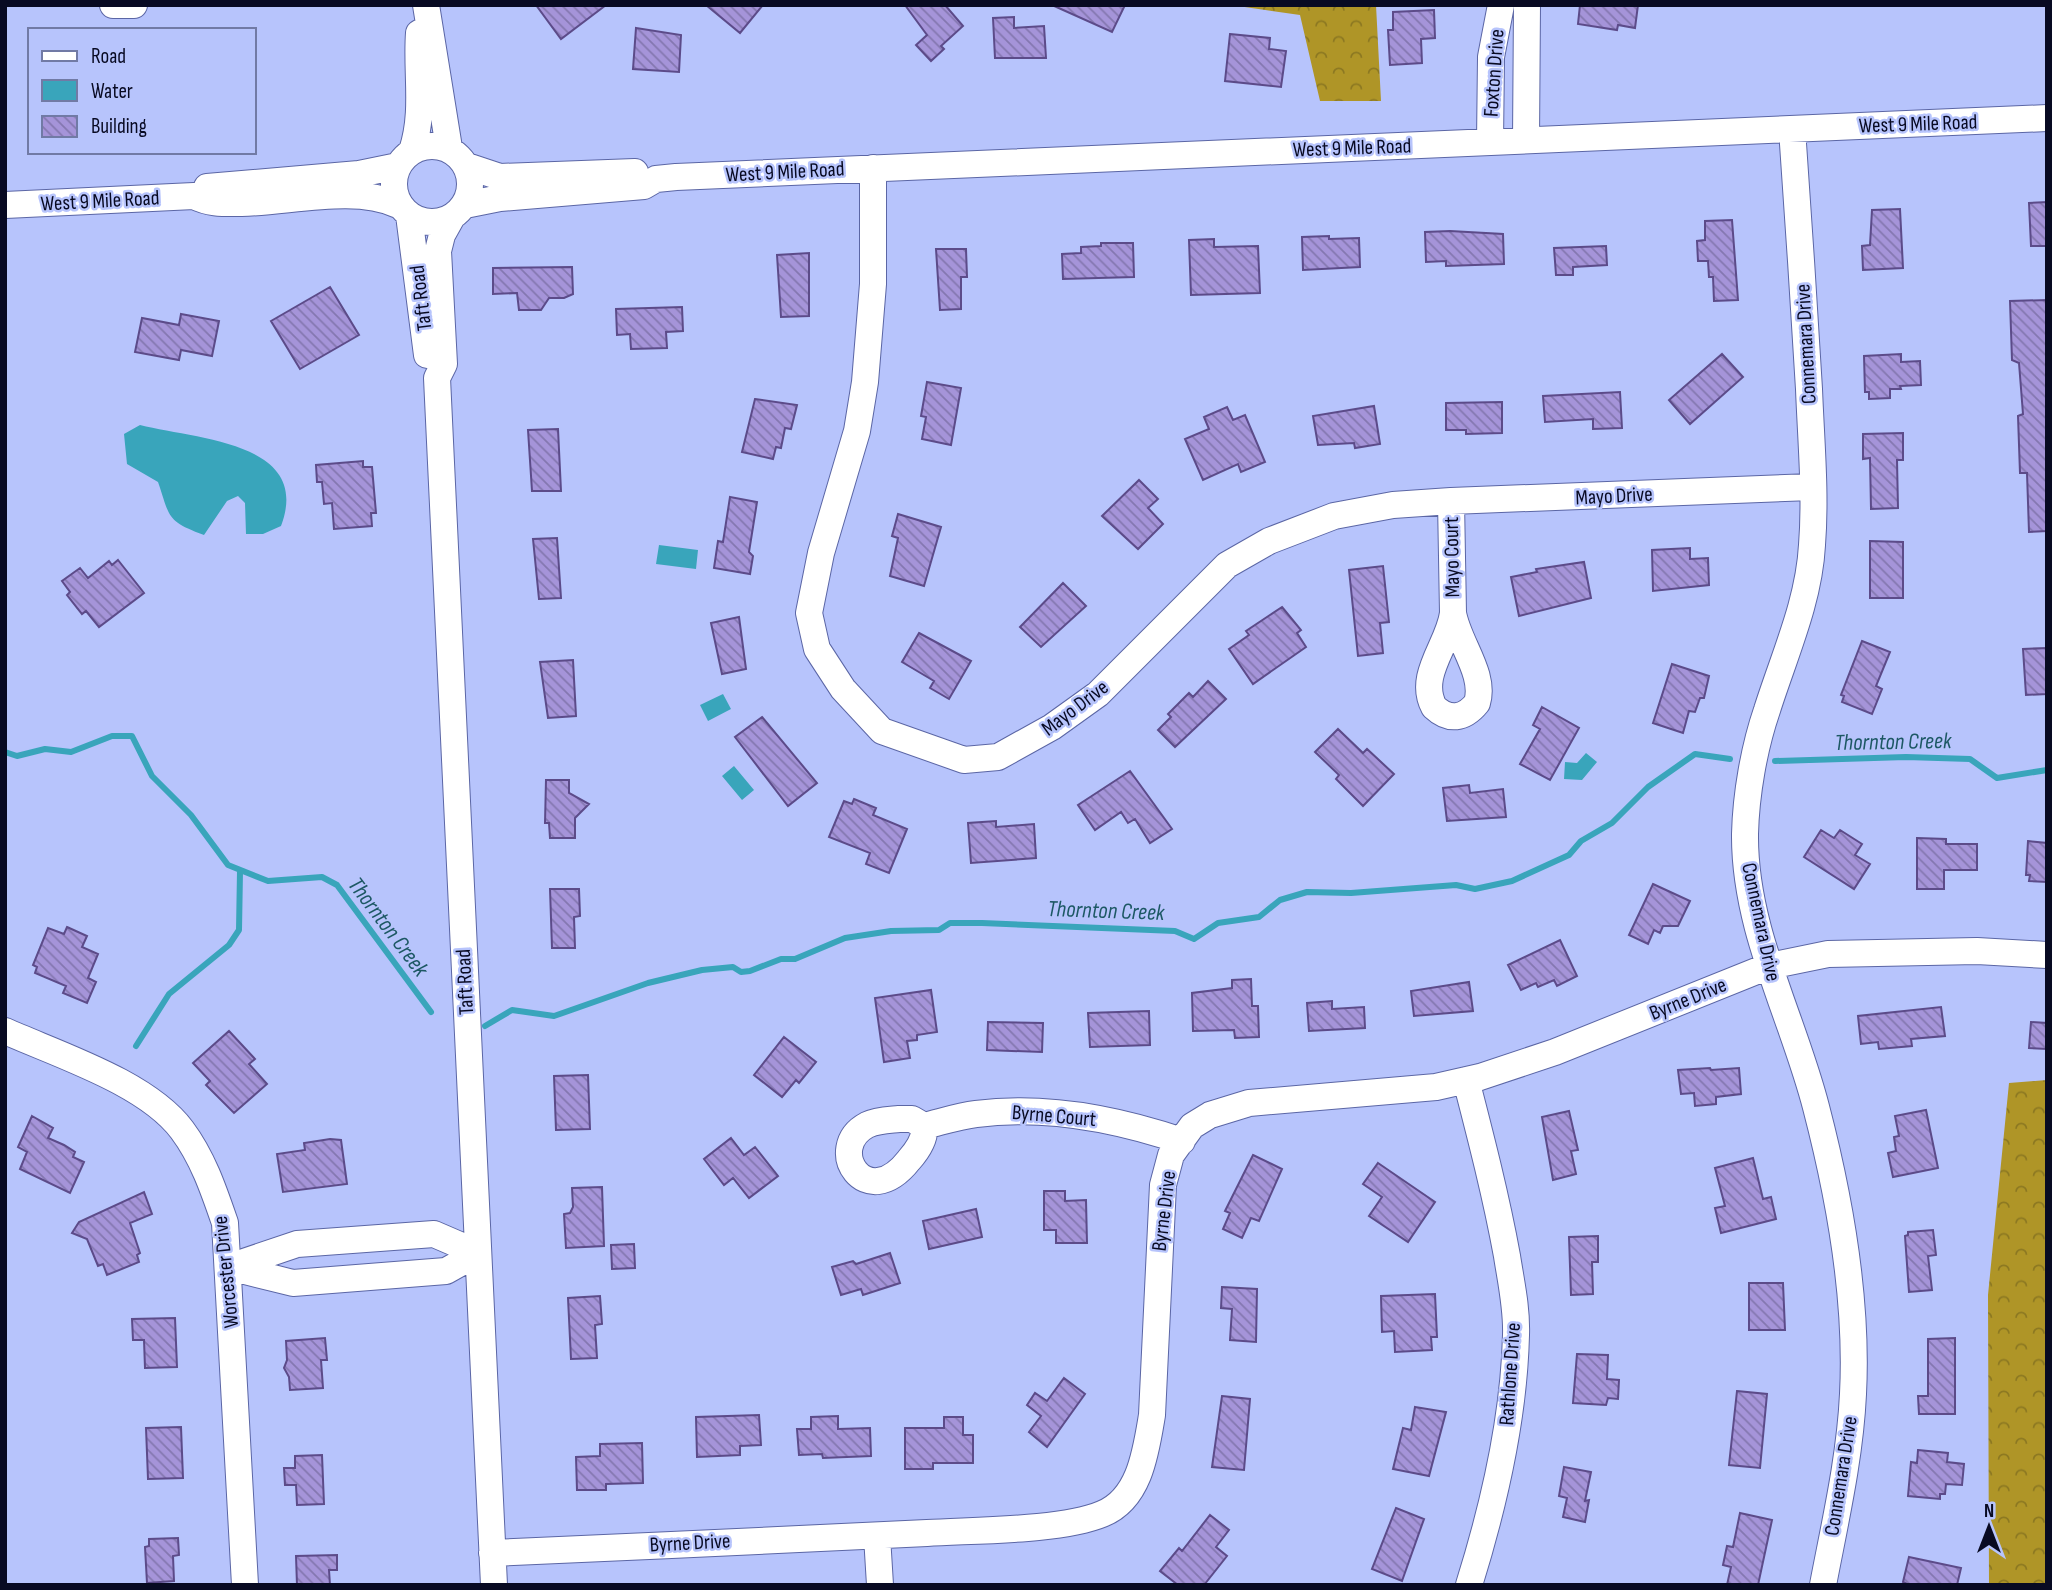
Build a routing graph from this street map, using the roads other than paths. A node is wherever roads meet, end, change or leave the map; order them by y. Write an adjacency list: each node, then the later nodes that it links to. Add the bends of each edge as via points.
1 (113, 5): 2 (street)
2 (134, 5)
3 (1501, 5): 9 (street, Foxton Drive, via 1490,57)
4 (1527, 5): 8 (street, Foxton Drive)
5 (426, 12): 10 (street); 11 (street, via 419,32 421,113)
6 (2047, 118): 7 (street, West 9 Mile Road)
7 (1792, 129): 8 (street, West 9 Mile Road); 19 (street, Connemara Drive)
8 (1526, 140): 9 (street, West 9 Mile Road)
9 (1490, 142): 12 (street, West 9 Mile Road)
10 (458, 157): 11 (street, via 424,146); 13 (street, West 9 Mile Road, via 500,177 642,172); 17 (street, via 469,192)
11 (405, 158): 14 (street, West 9 Mile Road, via 359,174 205,188); 16 (street, via 395,192)
12 (873, 168): 13 (street, West 9 Mile Road); 20 (street, Mayo Drive, via 873,284 865,382 857,431 809,613 817,649 843,689 883,731 964,760 998,757 1098,694 1227,565 1269,541 1334,516)
13 (656, 179): 17 (street, West 9 Mile Road, via 644,186 500,198)
14 (194, 196): 15 (street, West 9 Mile Road); 16 (street, West 9 Mile Road, via 209,203 233,203 360,194 382,197)
15 (5, 205)
16 (404, 210): 17 (street, via 428,221); 18 (street, Taft Road, via 429,366)
17 (458, 211): 18 (street, Taft Road, via 442,235 438,251 444,364)
18 (437, 378): 28 (street, Taft Road)
19 (1812, 488): 20 (street, Mayo Drive); 23 (street, Connemara Drive, via 1807,579 1756,752 1745,834 1750,887)
20 (1451, 501): 21 (street, Mayo Court)
21 (1453, 613)
22 (2047, 955): 23 (street, Byrne Drive, via 1977,951 1828,954)
23 (1769, 965): 25 (street, Byrne Drive, via 1555,1052); 36 (street, Connemara Drive, via 1816,1104 1841,1216 1851,1303 1853,1394)
24 (5, 1031): 29 (street, Worcester Drive, via 146,1097 181,1129 214,1189 225,1223)
25 (1466, 1080): 27 (street, Byrne Drive, via 1436,1087 1249,1103 1210,1115 1192,1126); 35 (street, Rathlone Drive, via 1498,1207 1516,1334 1507,1428)
26 (924, 1126): 27 (street, Byrne Court, via 1009,1111 1116,1122)
27 (1182, 1141): 30 (street, Byrne Drive, via 1171,1155 1163,1185 1147,1446 1139,1476 1124,1499 1102,1514 1065,1522)
28 (478, 1254): 29 (street, via 446,1271 354,1280 293,1283); 29 (street, via 434,1234 298,1244); 31 (street, Taft Road)
29 (229, 1267): 32 (street, Worcester Drive)
30 (877, 1536): 31 (street, Byrne Drive); 34 (street)
31 (492, 1553): 33 (street, Taft Road)
32 (246, 1585)
33 (494, 1585)
34 (880, 1585)
35 (1469, 1585)
36 (1823, 1585)

